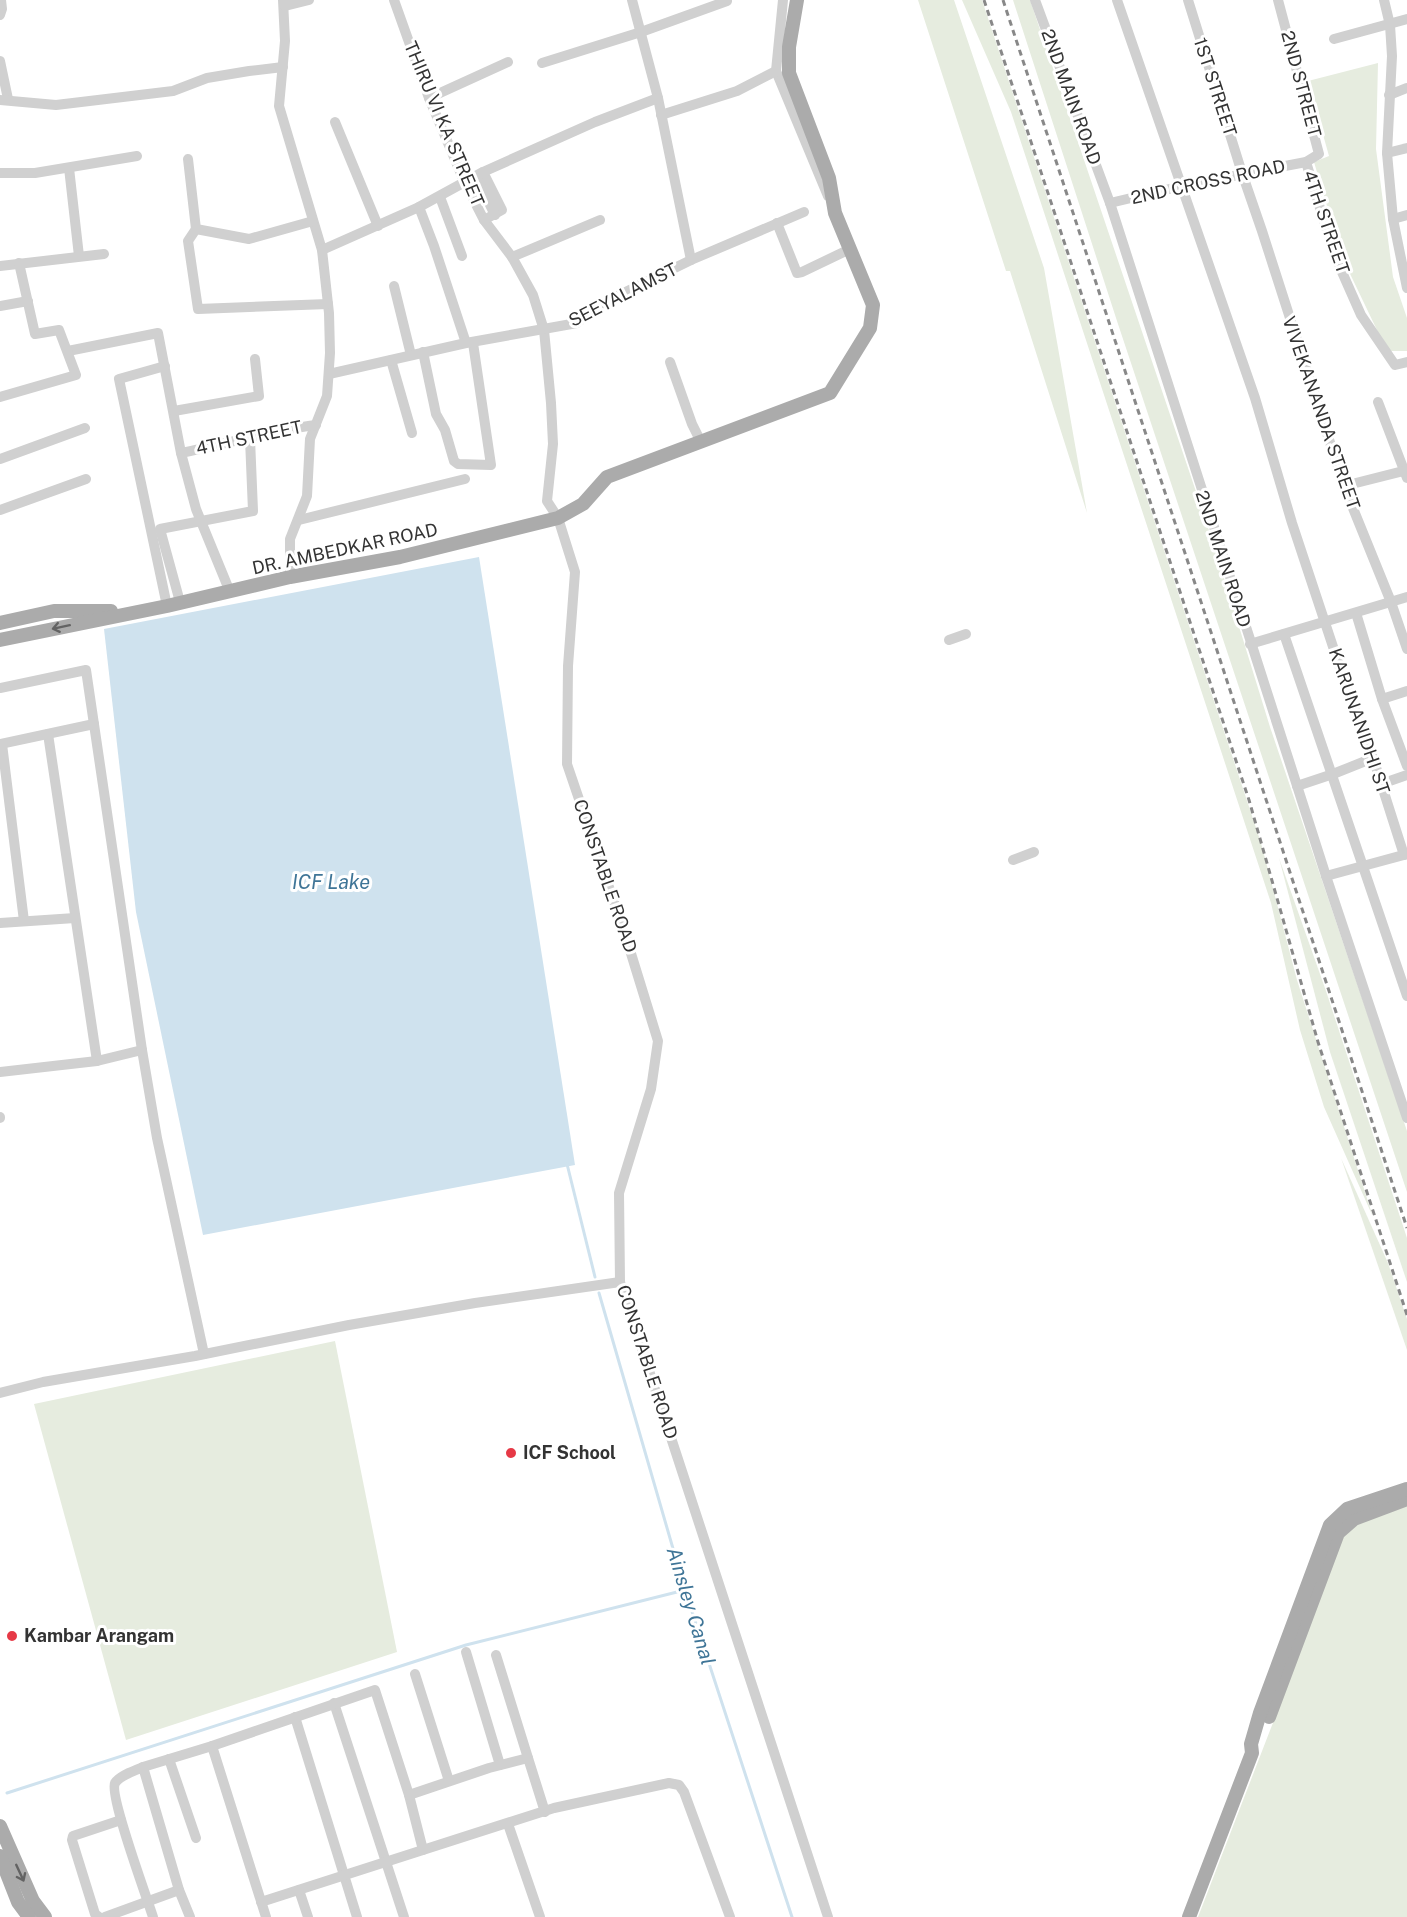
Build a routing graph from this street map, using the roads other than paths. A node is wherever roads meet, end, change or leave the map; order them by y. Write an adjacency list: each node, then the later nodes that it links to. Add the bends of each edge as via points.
1 (1, 0): 14 (street)
2 (309, 0): 13 (street)
3 (394, 0): 26 (street, THIRU VI KA STREET)
4 (632, 0): 17 (street)
5 (783, 0): 23 (street)
6 (797, 0): 46 (main road, DR. AMBEDKAR ROAD, via 789,73 829,178)
7 (1035, 0): 43 (street, 2ND MAIN ROAD)
8 (1117, 0): 41 (street, KARUNANIDHI ST)
9 (1188, 0): 38 (street, 1ST STREET)
10 (1278, 0): 35 (street, 2ND STREET, via 1319,154)
11 (1384, 0): 16 (street)
12 (728, 1): 17 (street)
13 (284, 3): 22 (street)
14 (0, 15)
15 (1407, 19): 16 (street)
16 (1390, 25): 18 (street); 25 (street)
17 (641, 32): 21 (street); 27 (street)
18 (1334, 39)
19 (0, 61): 28 (street)
20 (508, 62): 26 (street)
21 (542, 63)
22 (283, 68): 28 (street, via 207,78 173,91 56,105); 51 (street, via 279,106)
23 (776, 71): 29 (street, via 737,91); 46 (street)
24 (1407, 88): 25 (street)
25 (1389, 95): 32 (street)
26 (429, 98): 40 (street, THIRU VI KA STREET)
27 (658, 98): 29 (street); 39 (street)
28 (4, 100)
29 (661, 115): 61 (street)
30 (335, 122): 53 (street)
31 (1407, 148): 32 (street)
32 (1387, 153): 48 (street)
33 (137, 156): 36 (street)
34 (188, 159): 54 (street)
35 (1306, 162): 38 (street, 2ND CROSS ROAD); 77 (street, 4TH STREET, via 1334,254 1361,315 1395,364)
36 (69, 168): 37 (street); 58 (street)
37 (0, 173)
38 (1242, 173): 41 (street, 2ND CROSS ROAD); 93 (street, VIVEKANANDA STREET)
39 (480, 174): 40 (street); 49 (street, via 502,210)
40 (465, 183): 42 (street); 49 (street, THIRU VI KA STREET)
41 (1182, 186): 43 (street, 2ND CROSS ROAD); 105 (street, KARUNANIDHI ST)
42 (440, 197): 44 (street); 59 (street)
43 (1110, 203): 111 (street, 2ND MAIN ROAD)
44 (419, 207): 53 (street); 70 (street)
45 (804, 212): 52 (street, SEEYALAMST)
46 (835, 213): 55 (main road, DR. AMBEDKAR ROAD)
47 (1407, 215): 48 (street)
48 (1393, 219): 64 (street)
49 (484, 220): 60 (street, THIRU VI KA STREET)
50 (600, 220): 60 (street)
51 (313, 221): 54 (street, via 249,239); 56 (street)
52 (777, 223): 55 (street, via 797,273); 61 (street, SEEYALAMST)
53 (378, 226): 56 (street)
54 (196, 229): 67 (street, via 188,241 198,309)
55 (850, 249): 87 (main road, DR. AMBEDKAR ROAD, via 873,305 870,328 830,393)
56 (322, 250): 67 (street)
57 (104, 254): 58 (street)
58 (79, 256): 62 (street)
59 (462, 256)
60 (512, 256): 69 (street, THIRU VI KA STREET, via 533,295)
61 (691, 260): 69 (street, SEEYALAMST, via 597,306 577,323)
62 (19, 264): 63 (street); 66 (street)
63 (0, 266)
64 (1406, 282)
65 (394, 286): 73 (street)
66 (27, 301): 68 (street); 71 (street, via 35,334 59,330)
67 (328, 304): 79 (street)
68 (0, 306)
69 (544, 330): 70 (street, SEEYALAMST); 95 (street, THIRU VI KA STREET, via 553,444 547,501)
70 (469, 343): 72 (street, SEEYALAMST); 72 (street, via 491,465 454,461 446,430 436,414)
71 (68, 351): 78 (street, via 158,333); 80 (street, via 76,375)
72 (423, 352): 73 (street, SEEYALAMST)
73 (411, 355): 75 (street, SEEYALAMST)
74 (255, 359): 82 (street, via 259,396)
75 (391, 360): 79 (street, SEEYALAMST); 85 (street)
76 (670, 362): 87 (street)
77 (1407, 362)
78 (165, 366): 82 (street); 102 (street, via 119,379)
79 (329, 374): 83 (street, via 327,396)
80 (0, 397)
81 (1378, 402): 90 (street)
82 (174, 411): 88 (street)
83 (316, 424): 86 (street, 4TH STREET, via 274,430); 97 (street, via 309,439 307,496)
84 (85, 428): 89 (street)
85 (412, 433)
86 (250, 439): 88 (street, 4TH STREET); 96 (street, via 253,511)
87 (701, 442): 95 (main road, DR. AMBEDKAR ROAD, via 607,477 583,504)
88 (182, 453): 96 (street)
89 (0, 459)
90 (1406, 472): 93 (street)
91 (465, 479): 97 (street)
92 (86, 480): 94 (street)
93 (1344, 486): 101 (street, VIVEKANANDA STREET)
94 (0, 510)
95 (558, 518): 98 (main road, DR. AMBEDKAR ROAD, via 400,557); 138 (street, CONSTABLE ROAD, via 575,572 568,666 567,764 658,1041 651,1089 619,1193)
96 (201, 520): 99 (street); 102 (street, via 160,529)
97 (299, 520): 98 (street, via 290,539)
98 (290, 577): 99 (main road, DR. AMBEDKAR ROAD)
99 (230, 592): 102 (main road, DR. AMBEDKAR ROAD)
100 (1407, 597): 101 (street)
101 (1391, 602): 104 (street); 112 (street, VIVEKANANDA STREET)
102 (174, 604): 103 (main road, DR. AMBEDKAR ROAD)
103 (139, 611): 106 (main road, DR. AMBEDKAR ROAD, via 54,611); 109 (main road, DR. AMBEDKAR ROAD, one-way to 109)
104 (1356, 613): 105 (street); 115 (street)
105 (1326, 621): 108 (street); 119 (street, KARUNANIDHI ST)
106 (0, 622)
107 (966, 634): 110 (street)
108 (1284, 634): 111 (street); 121 (street)
109 (0, 640)
110 (949, 640)
111 (1250, 644): 124 (street, 2ND MAIN ROAD)
112 (1407, 650)
113 (0, 688): 116 (street, via 86,670)
114 (1407, 691): 115 (street)
115 (1382, 699): 120 (street)
116 (94, 724): 117 (street); 134 (street)
117 (48, 734): 118 (street); 130 (street)
118 (1, 744): 131 (street)
119 (1373, 758): 121 (street); 123 (street, KARUNANIDHI ST)
120 (1407, 766)
121 (1333, 774): 124 (street); 128 (street)
122 (1407, 775): 123 (street)
123 (1381, 784): 126 (street, KARUNANIDHI ST)
124 (1297, 786): 129 (street, 2ND MAIN ROAD)
125 (1034, 852): 127 (street)
126 (1405, 855): 128 (street)
127 (1013, 860)
128 (1364, 865): 129 (street); 133 (street)
129 (1326, 876): 137 (street, 2ND MAIN ROAD)
130 (75, 918): 131 (street); 135 (street)
131 (24, 921): 132 (street)
132 (0, 923)
133 (1407, 996)
134 (142, 1050): 135 (street); 139 (street)
135 (97, 1061): 136 (street)
136 (0, 1072)
137 (1407, 1119)
138 (620, 1282): 139 (street, via 350,1324); 181 (street, CONSTABLE ROAD)
139 (204, 1354): 140 (street, via 43,1382)
140 (0, 1394)
141 (1407, 1489): 149 (main road, via 1347,1509 1330,1525 1260,1713)
142 (1407, 1499): 149 (main road, via 1354,1519 1338,1533 1258,1748)
143 (466, 1652): 152 (street)
144 (496, 1655): 150 (street)
145 (416, 1674): 154 (street)
146 (334, 1703): 147 (street); 155 (street, via 375,1690); 163 (street)
147 (295, 1717): 148 (street); 164 (street)
148 (212, 1746): 151 (street); 168 (street)
149 (1252, 1753): 182 (main road)
150 (528, 1758): 152 (street); 156 (street)
151 (169, 1759): 153 (street); 160 (street)
152 (500, 1765): 154 (street)
153 (143, 1767): 157 (street, via 116,1781); 165 (street)
154 (449, 1781): 155 (street)
155 (409, 1795): 161 (street)
156 (545, 1812): 158 (street); 180 (street, via 628,1791 669,1783 679,1785)
157 (121, 1820): 167 (street); 171 (street, via 72,1840)
158 (508, 1824): 161 (street); 179 (street)
159 (0, 1826): 170 (main road, one-way to 170, via 33,1901)
160 (196, 1838)
161 (423, 1850): 163 (street)
162 (0, 1856): 169 (main road)
163 (386, 1862): 164 (street); 178 (street)
164 (343, 1876): 166 (street); 177 (street)
165 (179, 1890): 167 (street); 174 (street)
166 (299, 1890): 168 (street); 176 (street)
167 (148, 1901): 172 (street); 173 (street)
168 (261, 1902): 175 (street)
169 (28, 1917)
170 (45, 1917)
171 (99, 1917)
172 (105, 1917)
173 (153, 1917)
174 (190, 1917)
175 (266, 1917)
176 (308, 1917)
177 (357, 1917)
178 (404, 1917)
179 (540, 1917)
180 (730, 1917)
181 (828, 1917)
182 (1189, 1917)

